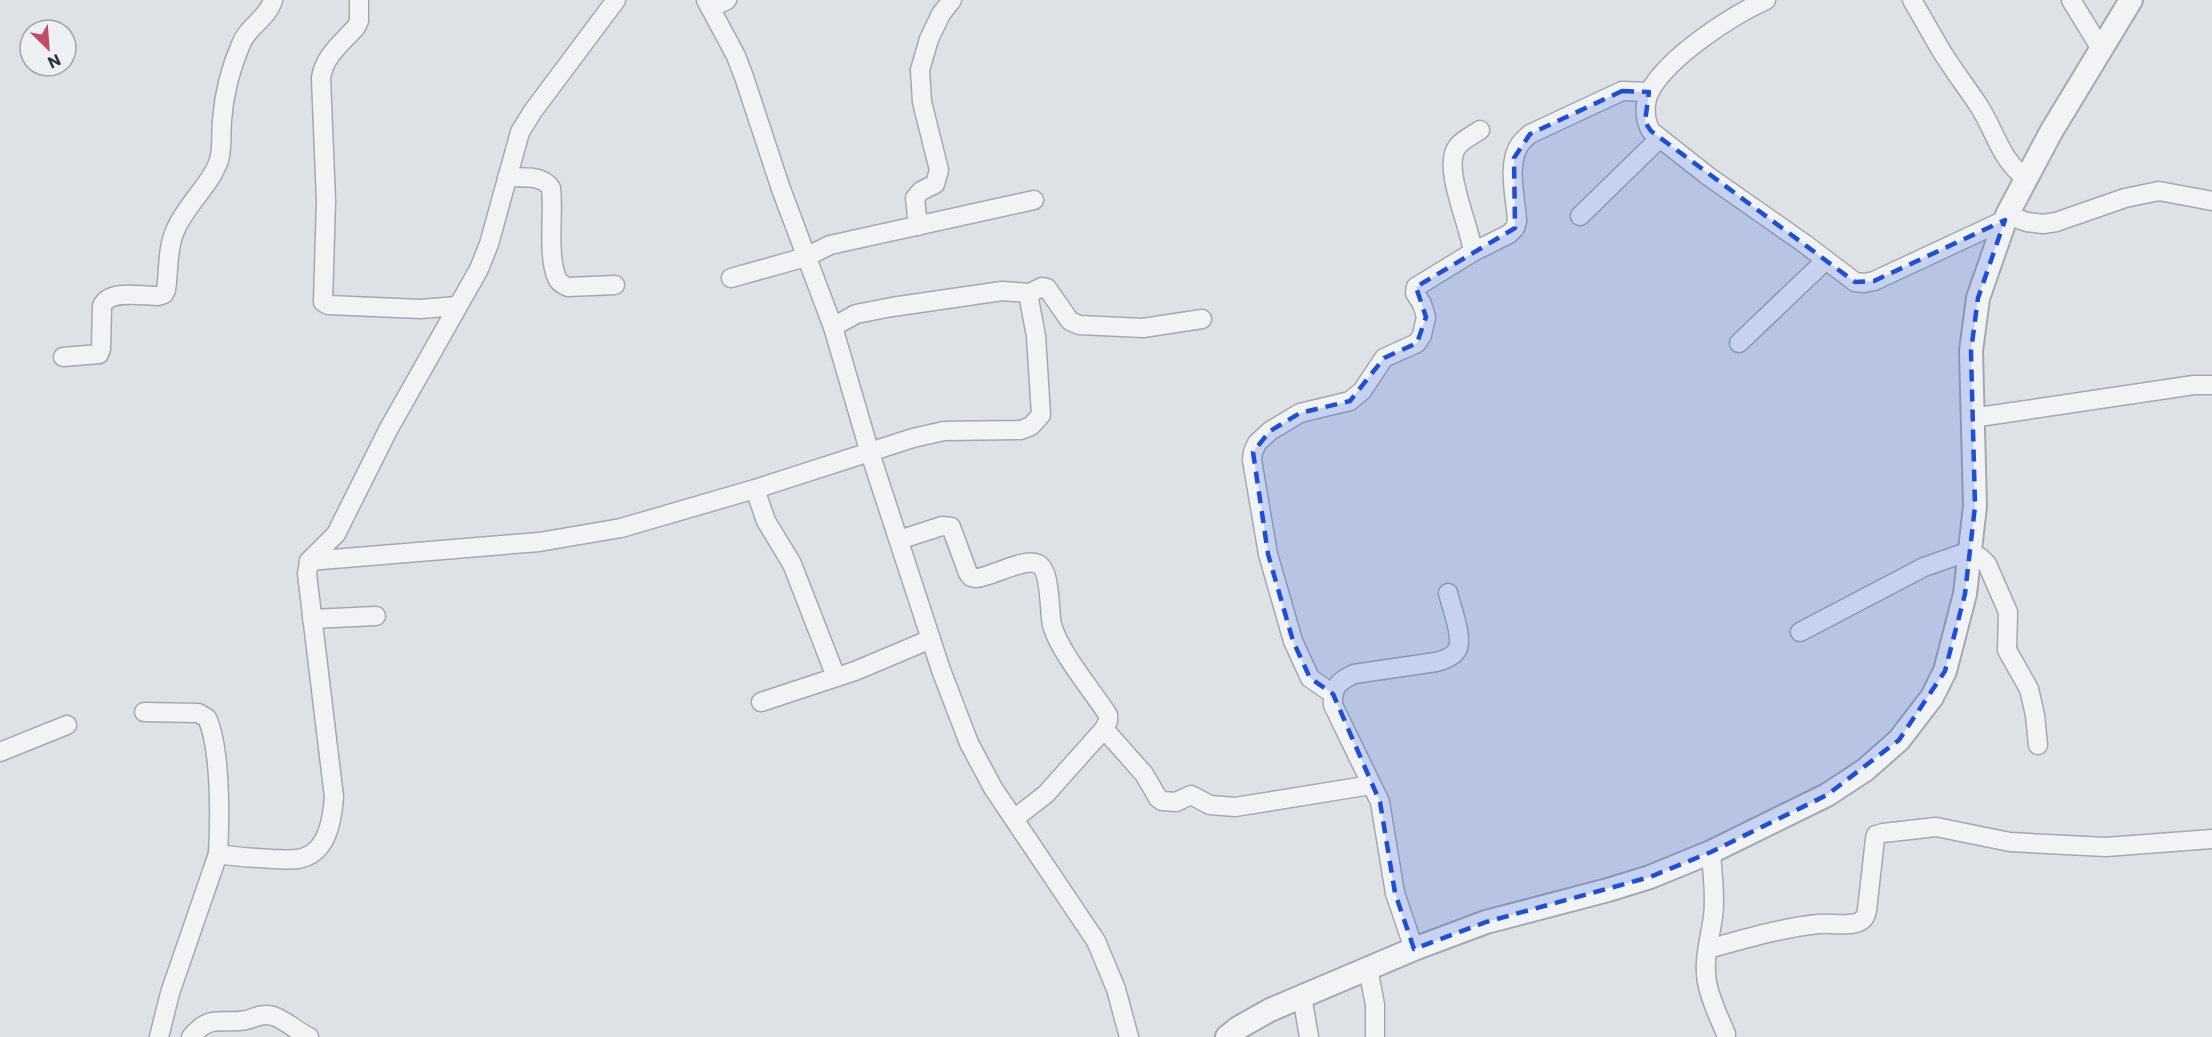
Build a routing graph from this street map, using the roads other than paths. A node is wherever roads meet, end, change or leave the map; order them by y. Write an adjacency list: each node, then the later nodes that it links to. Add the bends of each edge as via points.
1 (273, 0): 32 (street, via 241,43 222,117 220,156 215,171 175,230 164,294 118,296 104,301 99,354)
2 (359, 0): 28 (street, via 359,21 328,57 321,78 326,201 322,302 421,309)
3 (616, 0): 15 (street, via 520,132)
4 (727, 0): 10 (street)
5 (952, 0): 21 (street, via 929,39 920,70 922,102 939,170 935,184 915,198)
6 (1763, 0): 12 (street, via 1671,63)
7 (1912, 0): 16 (street, via 1979,107 2004,158)
8 (2071, 0): 11 (street)
9 (2130, 0): 11 (street)
10 (708, 4): 23 (street, via 736,56)
11 (2101, 49): 16 (street)
12 (1649, 92): 14 (street, via 1646,122); 22 (street, via 1622,91 1530,134 1514,158 1515,228)
13 (1480, 130): 22 (street, via 1458,146 1452,157 1452,173)
14 (1659, 139): 19 (street); 24 (street)
15 (507, 177): 26 (street, via 541,179 551,188 554,264 561,283 568,287); 28 (street, via 489,244)
16 (2026, 178): 20 (street)
17 (1034, 200): 21 (street)
18 (2212, 201): 20 (street, via 2159,191 2125,198 2056,222 2043,224)
19 (1580, 216)
20 (2006, 218): 24 (street, via 1874,281 1855,282); 34 (street, via 1978,298 1971,351)
21 (918, 226): 23 (street, via 830,245)
22 (1473, 252): 46 (street, via 1416,287 1426,317 1417,343 1384,358 1362,391 1350,401 1299,413 1270,431 1253,452 1268,554 1293,641 1310,678)
23 (806, 257): 25 (street); 30 (street)
24 (1826, 260): 31 (street)
25 (731, 278)
26 (615, 285)
27 (1030, 292): 29 (street, via 1047,288 1070,321 1078,325 1143,328); 30 (street, via 1002,291 892,307 856,314); 35 (street, via 1041,415 1038,421 1021,430 944,431)
28 (457, 306): 39 (street, via 388,429 336,534)
29 (1202, 318)
30 (833, 327): 35 (street)
31 (1739, 343)
32 (63, 357)
33 (2212, 385): 34 (street)
34 (1972, 418): 38 (street, via 1975,506)
35 (869, 450): 36 (street); 37 (street)
36 (755, 489): 39 (street, via 647,521 539,542); 45 (street, via 766,521 792,564)
37 (899, 540): 44 (street); 50 (street, via 942,526 951,527 968,573 976,578 1032,562 1039,564 1047,579 1053,627 1108,715)
38 (1970, 551): 43 (street, via 1924,567); 51 (street, via 1987,564 2008,612 2007,650 2029,689); 56 (street, via 1965,594 1945,671 1932,697 1899,740 1865,770 1827,795)
39 (309, 561): 42 (street)
40 (1448, 593): 46 (street, via 1460,642 1457,652 1436,662 1354,674 1335,686)
41 (376, 616): 42 (street)
42 (312, 620): 57 (street, via 334,797 327,836 320,846 297,859)
43 (1800, 632)
44 (931, 639): 45 (street); 54 (street, via 969,743)
45 (836, 677): 47 (street)
46 (1333, 694): 53 (street, via 1333,705)
47 (761, 702)
48 (144, 712): 57 (street, via 198,713 207,718 214,739 220,820)
49 (67, 725): 52 (street)
50 (1104, 729): 53 (street, via 1162,801 1176,802 1191,795 1210,805 1235,807); 54 (street, via 1046,794)
51 (2038, 745)
52 (0, 752)
53 (1371, 784): 58 (street, via 1383,810 1395,892)
54 (1014, 819): 66 (street, via 1096,941 1116,989)
55 (2212, 839): 59 (street, via 2106,847 2010,842 1936,827 1883,833 1875,839 1867,910 1862,921 1818,924)
56 (1711, 852): 58 (street, via 1650,877 1486,922); 59 (street, via 1713,916)
57 (218, 854): 63 (street, via 170,993)
58 (1414, 949): 60 (street)
59 (1708, 949): 62 (street, via 1710,995)
60 (1368, 968): 61 (street); 69 (street, via 1375,1005)
61 (1302, 996): 67 (street, via 1270,1010); 68 (street)
62 (1726, 1034)
63 (159, 1037)
64 (191, 1037): 65 (street, via 208,1022 243,1021 265,1015)
65 (309, 1037)
66 (1129, 1037)
67 (1227, 1037)
68 (1309, 1037)
69 (1375, 1037)

